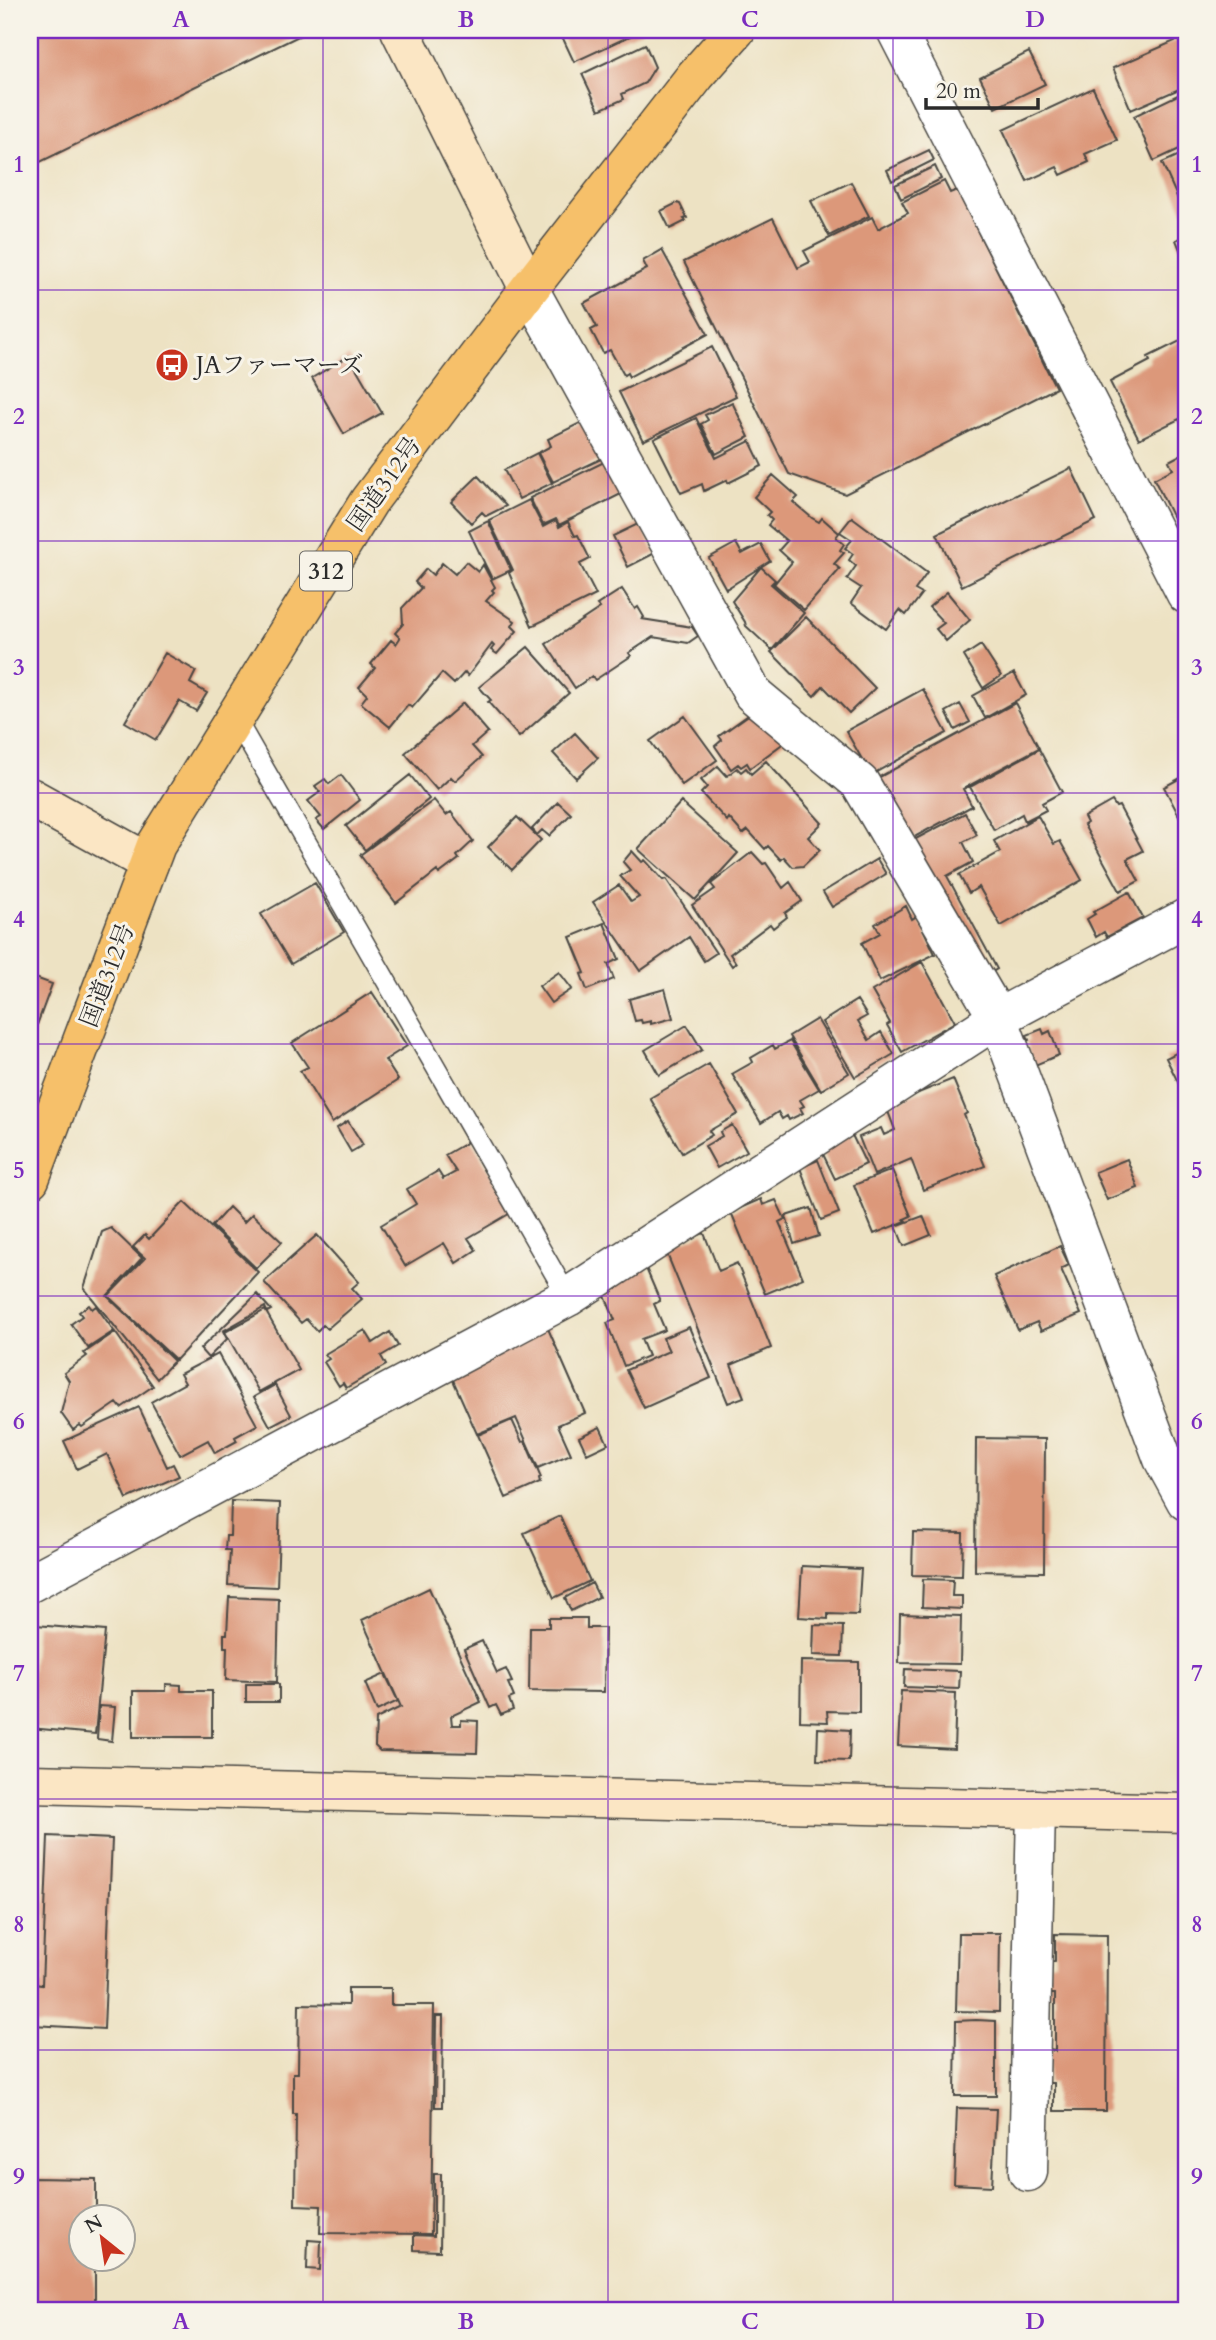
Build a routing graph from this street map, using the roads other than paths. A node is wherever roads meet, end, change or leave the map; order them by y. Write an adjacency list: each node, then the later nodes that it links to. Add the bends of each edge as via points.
1 (400, 30): 4 (street)
2 (736, 30): 4 (highway, 国道312号 / 312)
3 (895, 30): 5 (street)
4 (529, 289): 6 (highway, 国道312号 / 312, via 369,501); 10 (street, via 752,694 860,783)
5 (1186, 594)
6 (235, 718): 8 (highway, 国道312号 / 312); 12 (lane)
7 (30, 797): 8 (street)
8 (149, 863): 11 (highway, 国道312号 / 312)
9 (1186, 918): 10 (street)
10 (998, 1018): 12 (street); 13 (street, via 1163,1459)
11 (30, 1179)
12 (568, 1297): 14 (street)
13 (1186, 1501)
14 (30, 1583)
15 (30, 1784): 16 (street)
16 (1036, 1809): 17 (street); 18 (street)
17 (1186, 1813)
18 (1028, 2172)

